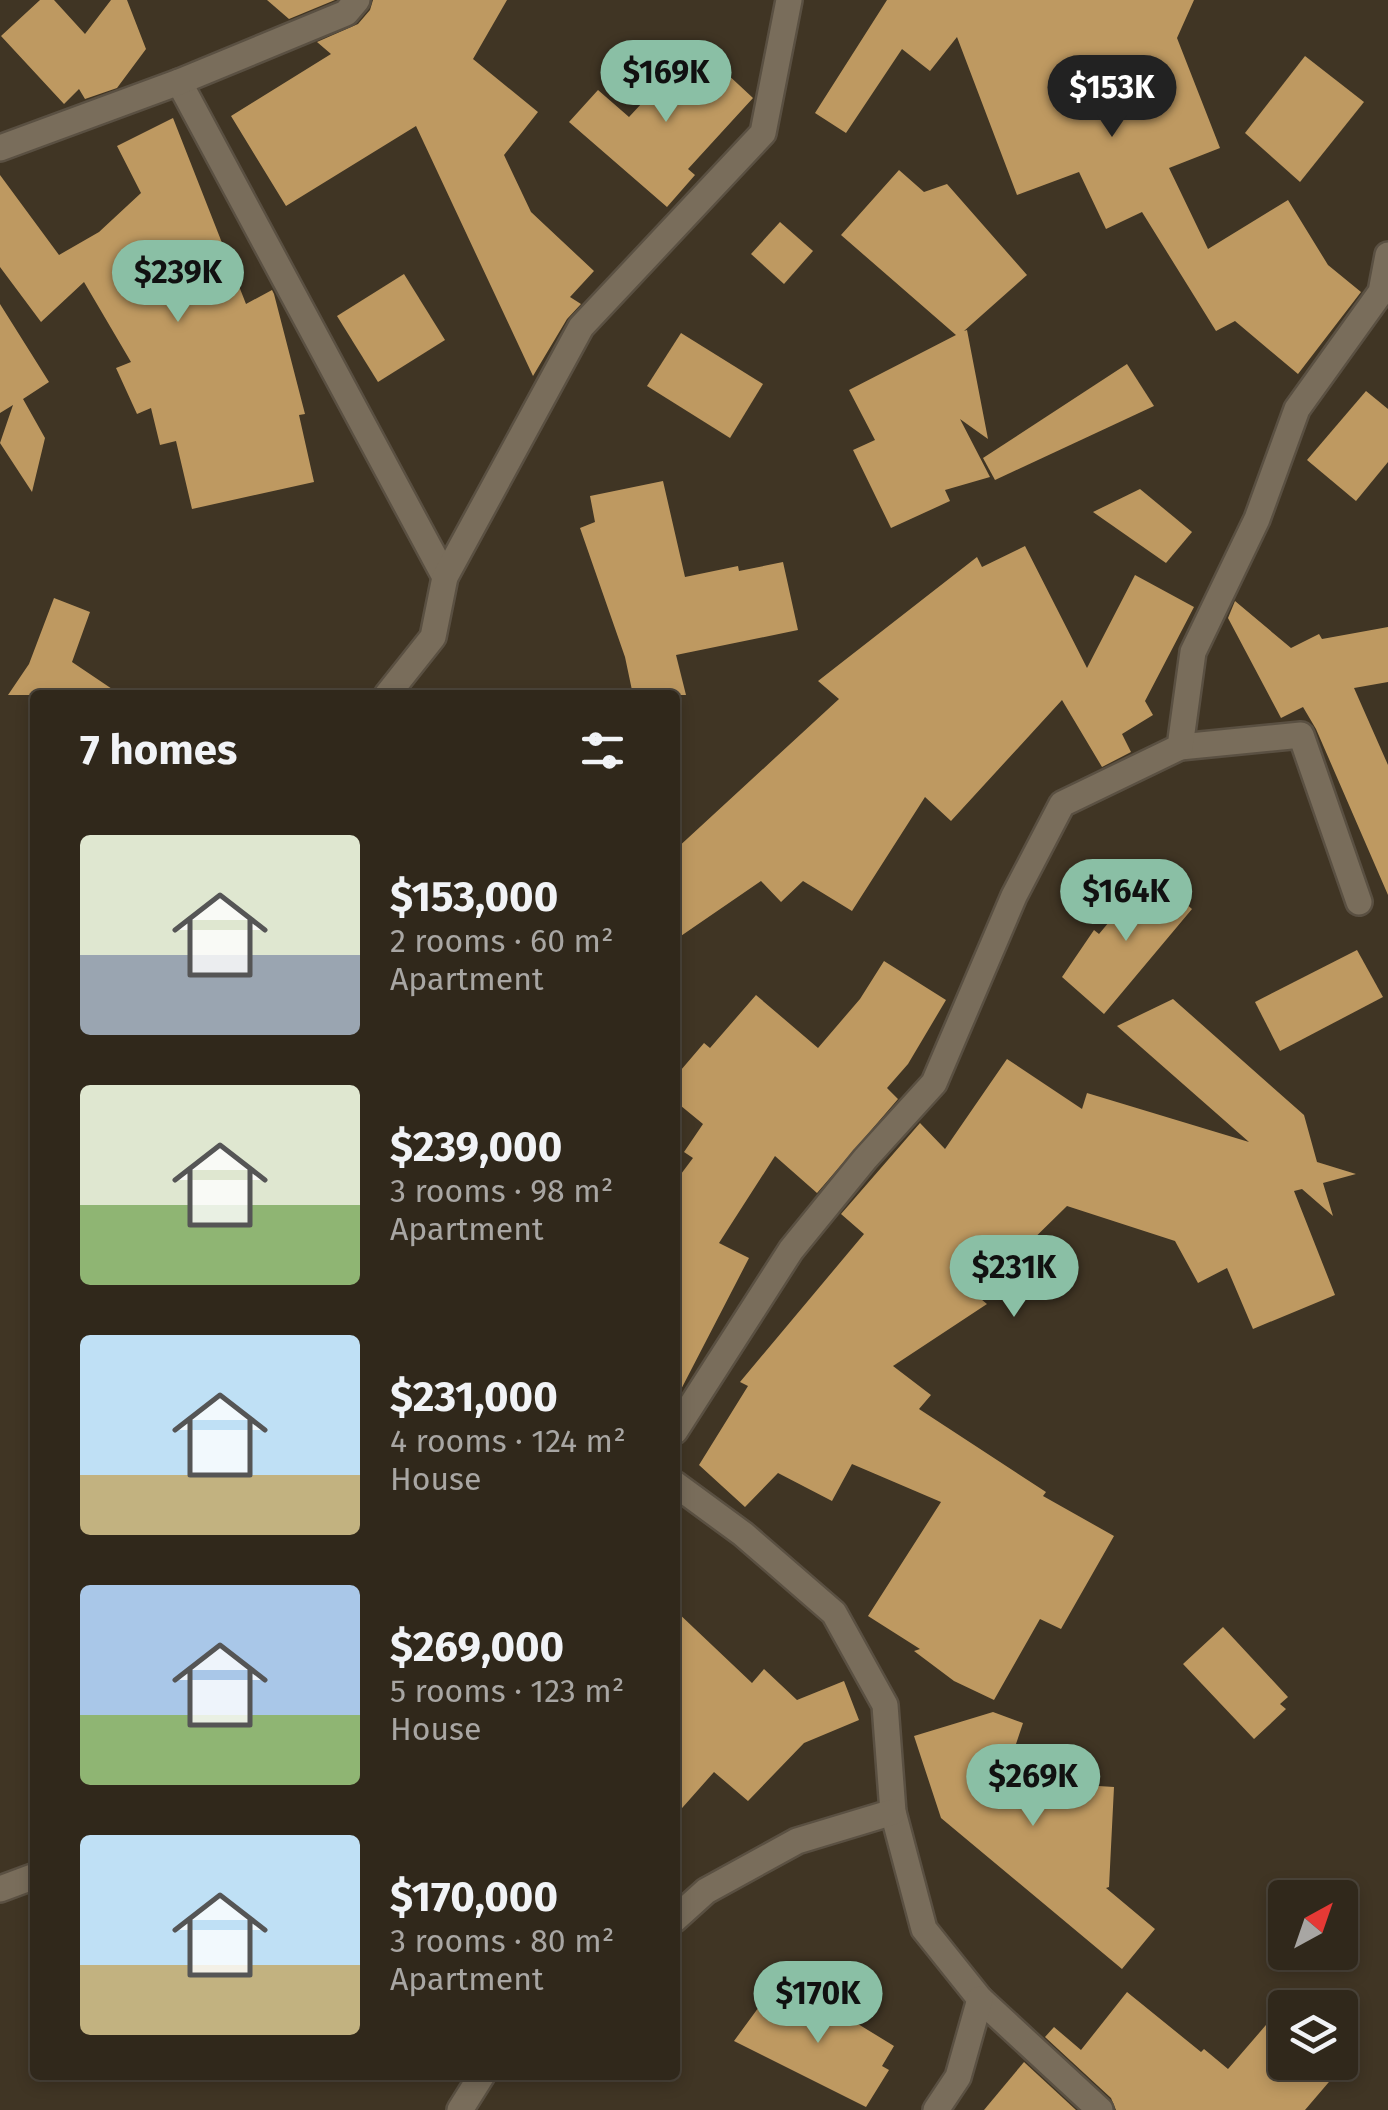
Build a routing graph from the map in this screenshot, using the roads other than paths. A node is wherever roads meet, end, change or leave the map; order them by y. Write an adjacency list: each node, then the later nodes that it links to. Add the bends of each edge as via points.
1 (357, 0): 3 (street, via 346,13)
2 (789, 0): 6 (street, via 762,133 581,326)
3 (179, 82): 4 (street); 6 (street)
4 (0, 148)
5 (1388, 254): 8 (street, via 1381,292 1297,409 1257,519 1194,652)
6 (446, 577): 7 (street, via 433,637)
7 (391, 690)
8 (1180, 748): 9 (street, via 1301,735); 10 (street, via 1062,804 1014,896 934,1083 791,1250)
9 (1360, 902)
10 (680, 1423)
11 (680, 1488): 12 (street, via 834,1613 885,1705)
12 (893, 1812): 15 (street, via 797,1841 706,1892); 16 (street, via 924,1929)
13 (30, 1878): 14 (street)
14 (0, 1890)
15 (680, 1915)
16 (980, 1999): 19 (street, via 958,2077); 20 (street)
17 (479, 2080): 18 (street)
18 (460, 2110)
19 (936, 2110)
20 (1100, 2110)

